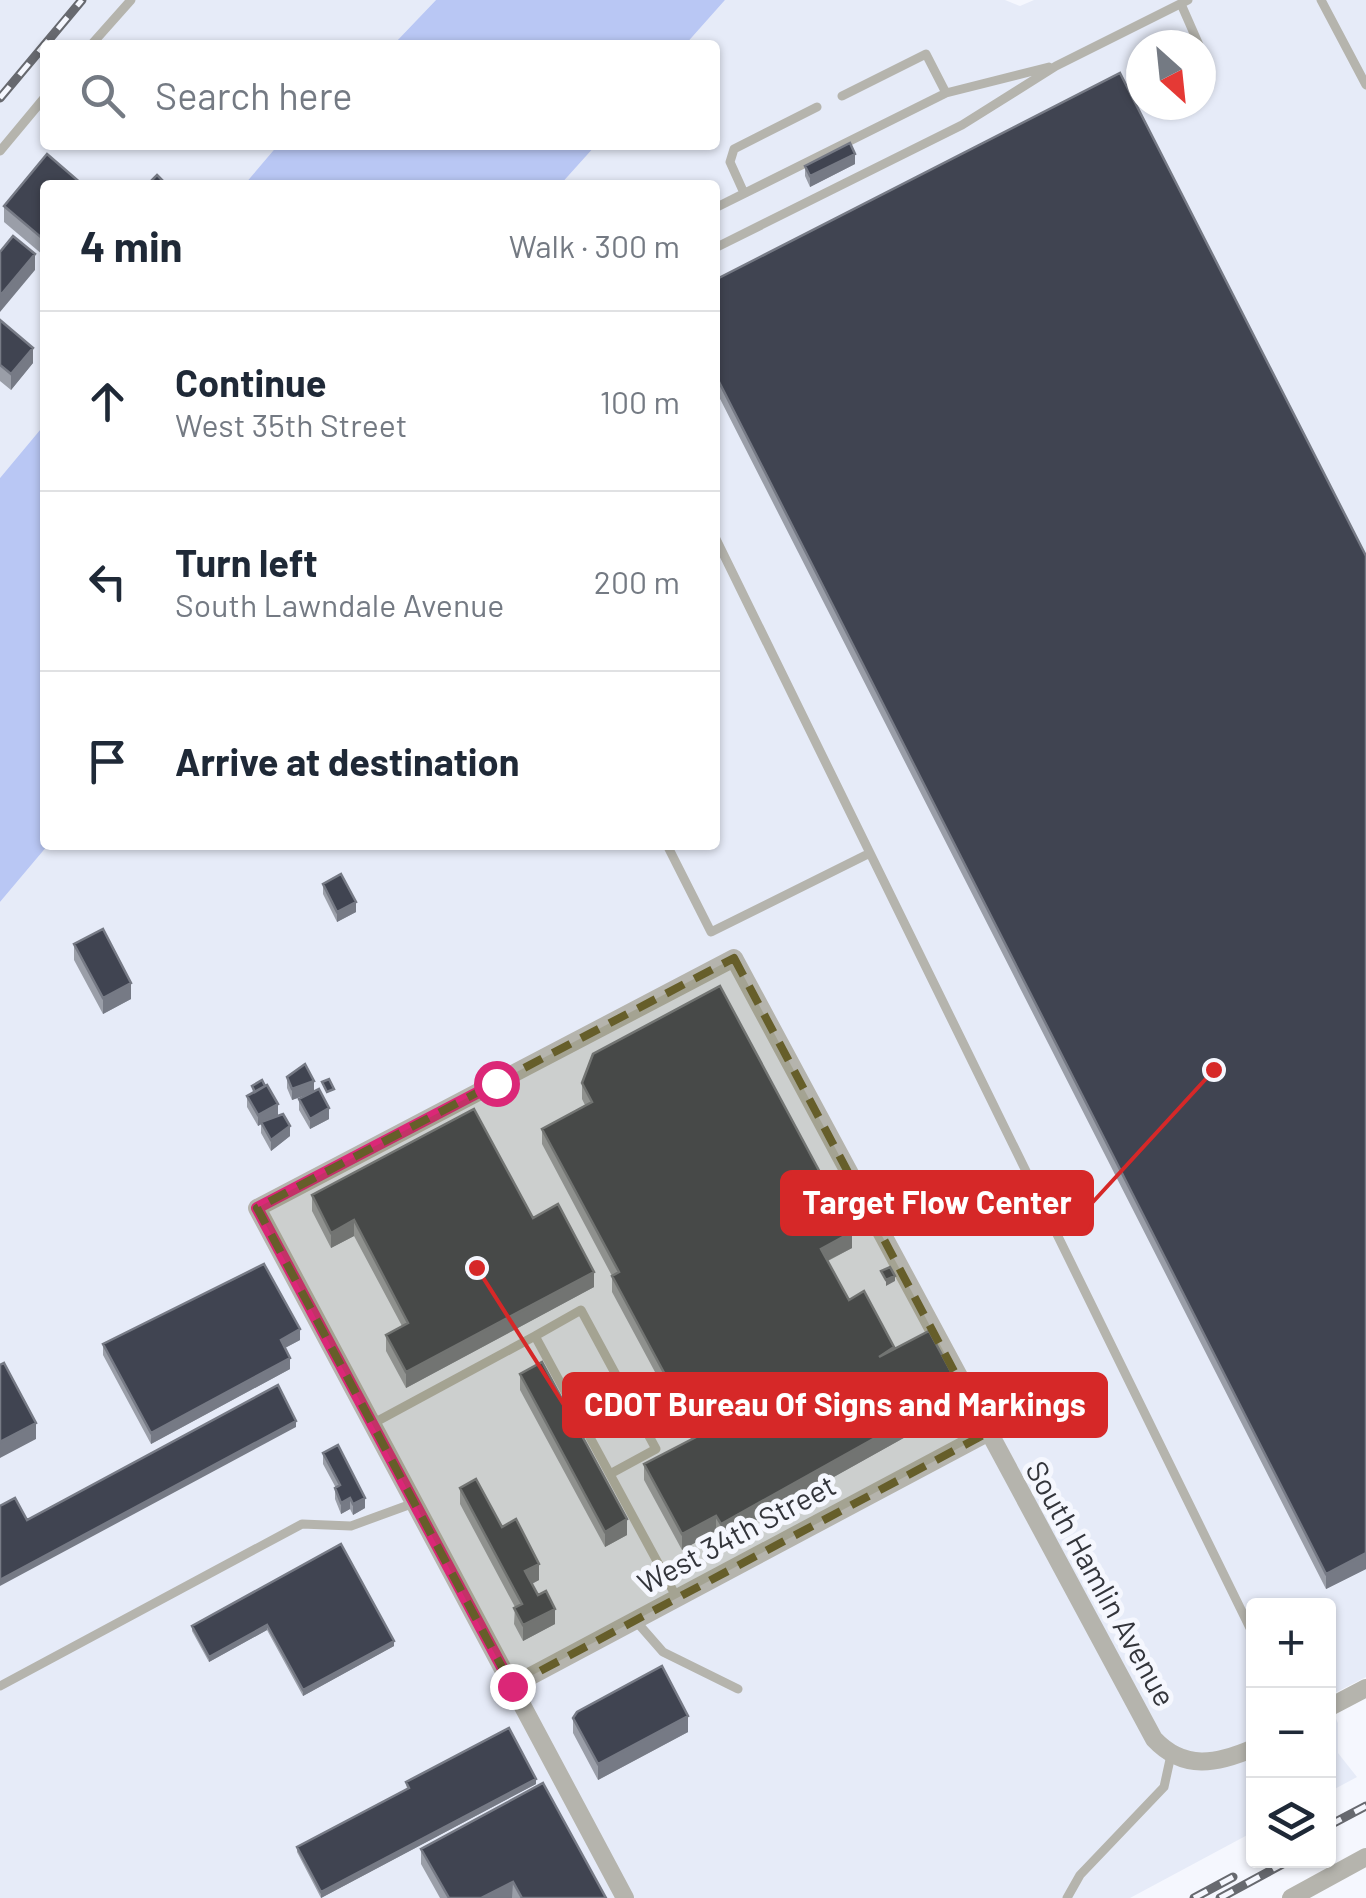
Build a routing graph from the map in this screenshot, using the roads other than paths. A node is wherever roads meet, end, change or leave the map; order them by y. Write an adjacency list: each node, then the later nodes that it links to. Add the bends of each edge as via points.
1 (131, 0): 5 (lane)
2 (1321, 0): 7 (lane)
3 (1184, 2): 4 (lane); 6 (lane)
4 (1194, 30)
5 (95, 40)
6 (1056, 66): 8 (lane); 15 (lane, via 962,125)
7 (1366, 85)
8 (946, 94): 9 (lane, via 926,54); 13 (lane)
9 (842, 96)
10 (40, 103): 12 (lane)
11 (817, 108): 13 (lane, via 734,149 730,162)
12 (0, 151)
13 (744, 194): 14 (lane)
14 (720, 206)
15 (720, 246)
16 (720, 546): 18 (lane)
17 (670, 850): 18 (lane, via 711,932)
18 (870, 853): 26 (lane)
19 (534, 1336): 20 (lane); 22 (lane); 22 (lane, via 581,1310 656,1450)
20 (372, 1424): 21 (street, South Hamlin Avenue, via 257,1208 734,958); 23 (street)
21 (987, 1433): 24 (street, West 34th Street); 33 (street, South Hamlin Avenue, via 1143,1722)
22 (610, 1474): 24 (lane)
23 (414, 1503): 27 (lane, via 351,1526 302,1524); 28 (street)
24 (677, 1598): 25 (street, West 34th Street)
25 (635, 1620): 28 (street, West 34th Street); 30 (lane, via 663,1652)
26 (1246, 1622)
27 (0, 1686)
28 (512, 1686): 35 (street)
29 (1366, 1688): 31 (street)
30 (738, 1690)
31 (1336, 1704)
32 (1246, 1750): 33 (street, via 1208,1762)
33 (1171, 1754): 36 (lane, via 1164,1787 1080,1875)
34 (1366, 1858): 37 (street)
35 (625, 1898)
36 (1068, 1898)
37 (1290, 1898)

